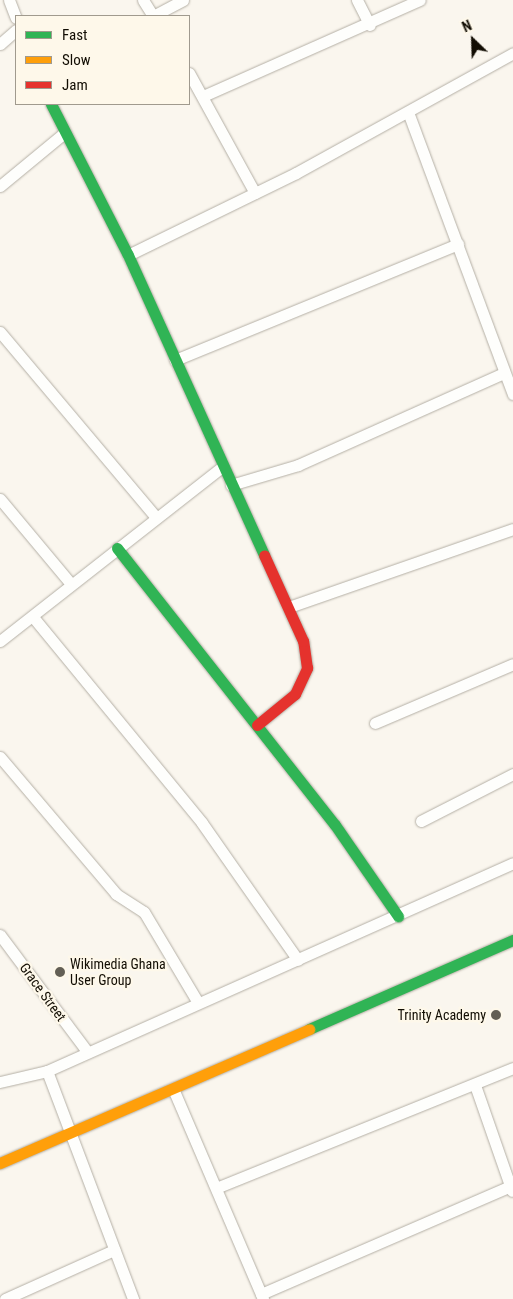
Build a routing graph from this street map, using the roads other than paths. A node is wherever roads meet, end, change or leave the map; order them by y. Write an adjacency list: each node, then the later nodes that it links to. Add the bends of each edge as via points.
1 (9, 0): 6 (street)
2 (143, 0): 7 (street)
3 (183, 0): 8 (street)
4 (357, 0): 9 (street)
5 (420, 0): 9 (street)
6 (15, 15)
7 (152, 15)
8 (155, 15)
9 (370, 25): 14 (street)
10 (15, 31): 11 (street)
11 (0, 44)
12 (513, 53): 16 (street)
13 (190, 75): 14 (street)
14 (203, 96): 19 (street)
15 (51, 105): 17 (street)
16 (408, 112): 19 (street); 20 (street)
17 (63, 134): 18 (street); 21 (street)
18 (0, 186)
19 (255, 193): 21 (street)
20 (458, 244): 23 (street); 24 (street)
21 (128, 255): 23 (street)
22 (0, 332): 29 (street)
23 (175, 360): 26 (street)
24 (504, 373): 25 (street); 27 (street, via 298,465)
25 (513, 394)
26 (222, 467): 27 (street); 29 (street)
27 (231, 485): 33 (street)
28 (0, 499): 32 (street)
29 (155, 516): 31 (street)
30 (513, 529): 33 (street)
31 (117, 548): 32 (street); 38 (street)
32 (71, 584): 34 (street)
33 (289, 607): 38 (street, via 307,668 295,694)
34 (33, 617): 35 (street); 46 (street, via 202,823)
35 (0, 641)
36 (513, 664): 37 (street)
37 (375, 723)
38 (257, 725): 43 (street, via 335,825)
39 (0, 757): 47 (street, via 116,894 144,912)
40 (513, 774): 41 (street)
41 (421, 821)
42 (513, 864): 43 (street)
43 (398, 916): 46 (street)
44 (0, 935): 48 (street, Grace Street)
45 (513, 940): 53 (street)
46 (298, 960): 47 (street)
47 (197, 1001): 48 (street)
48 (86, 1050): 50 (street)
49 (513, 1068): 52 (street)
50 (47, 1070): 51 (street); 54 (street)
51 (0, 1082)
52 (475, 1085): 56 (street); 57 (street)
53 (174, 1091): 54 (street); 56 (street)
54 (71, 1134): 55 (street); 58 (street)
55 (0, 1163)
56 (216, 1188): 59 (street)
57 (512, 1189): 59 (street)
58 (114, 1250): 60 (street); 61 (street)
59 (262, 1297)
60 (6, 1299)
61 (133, 1299)

